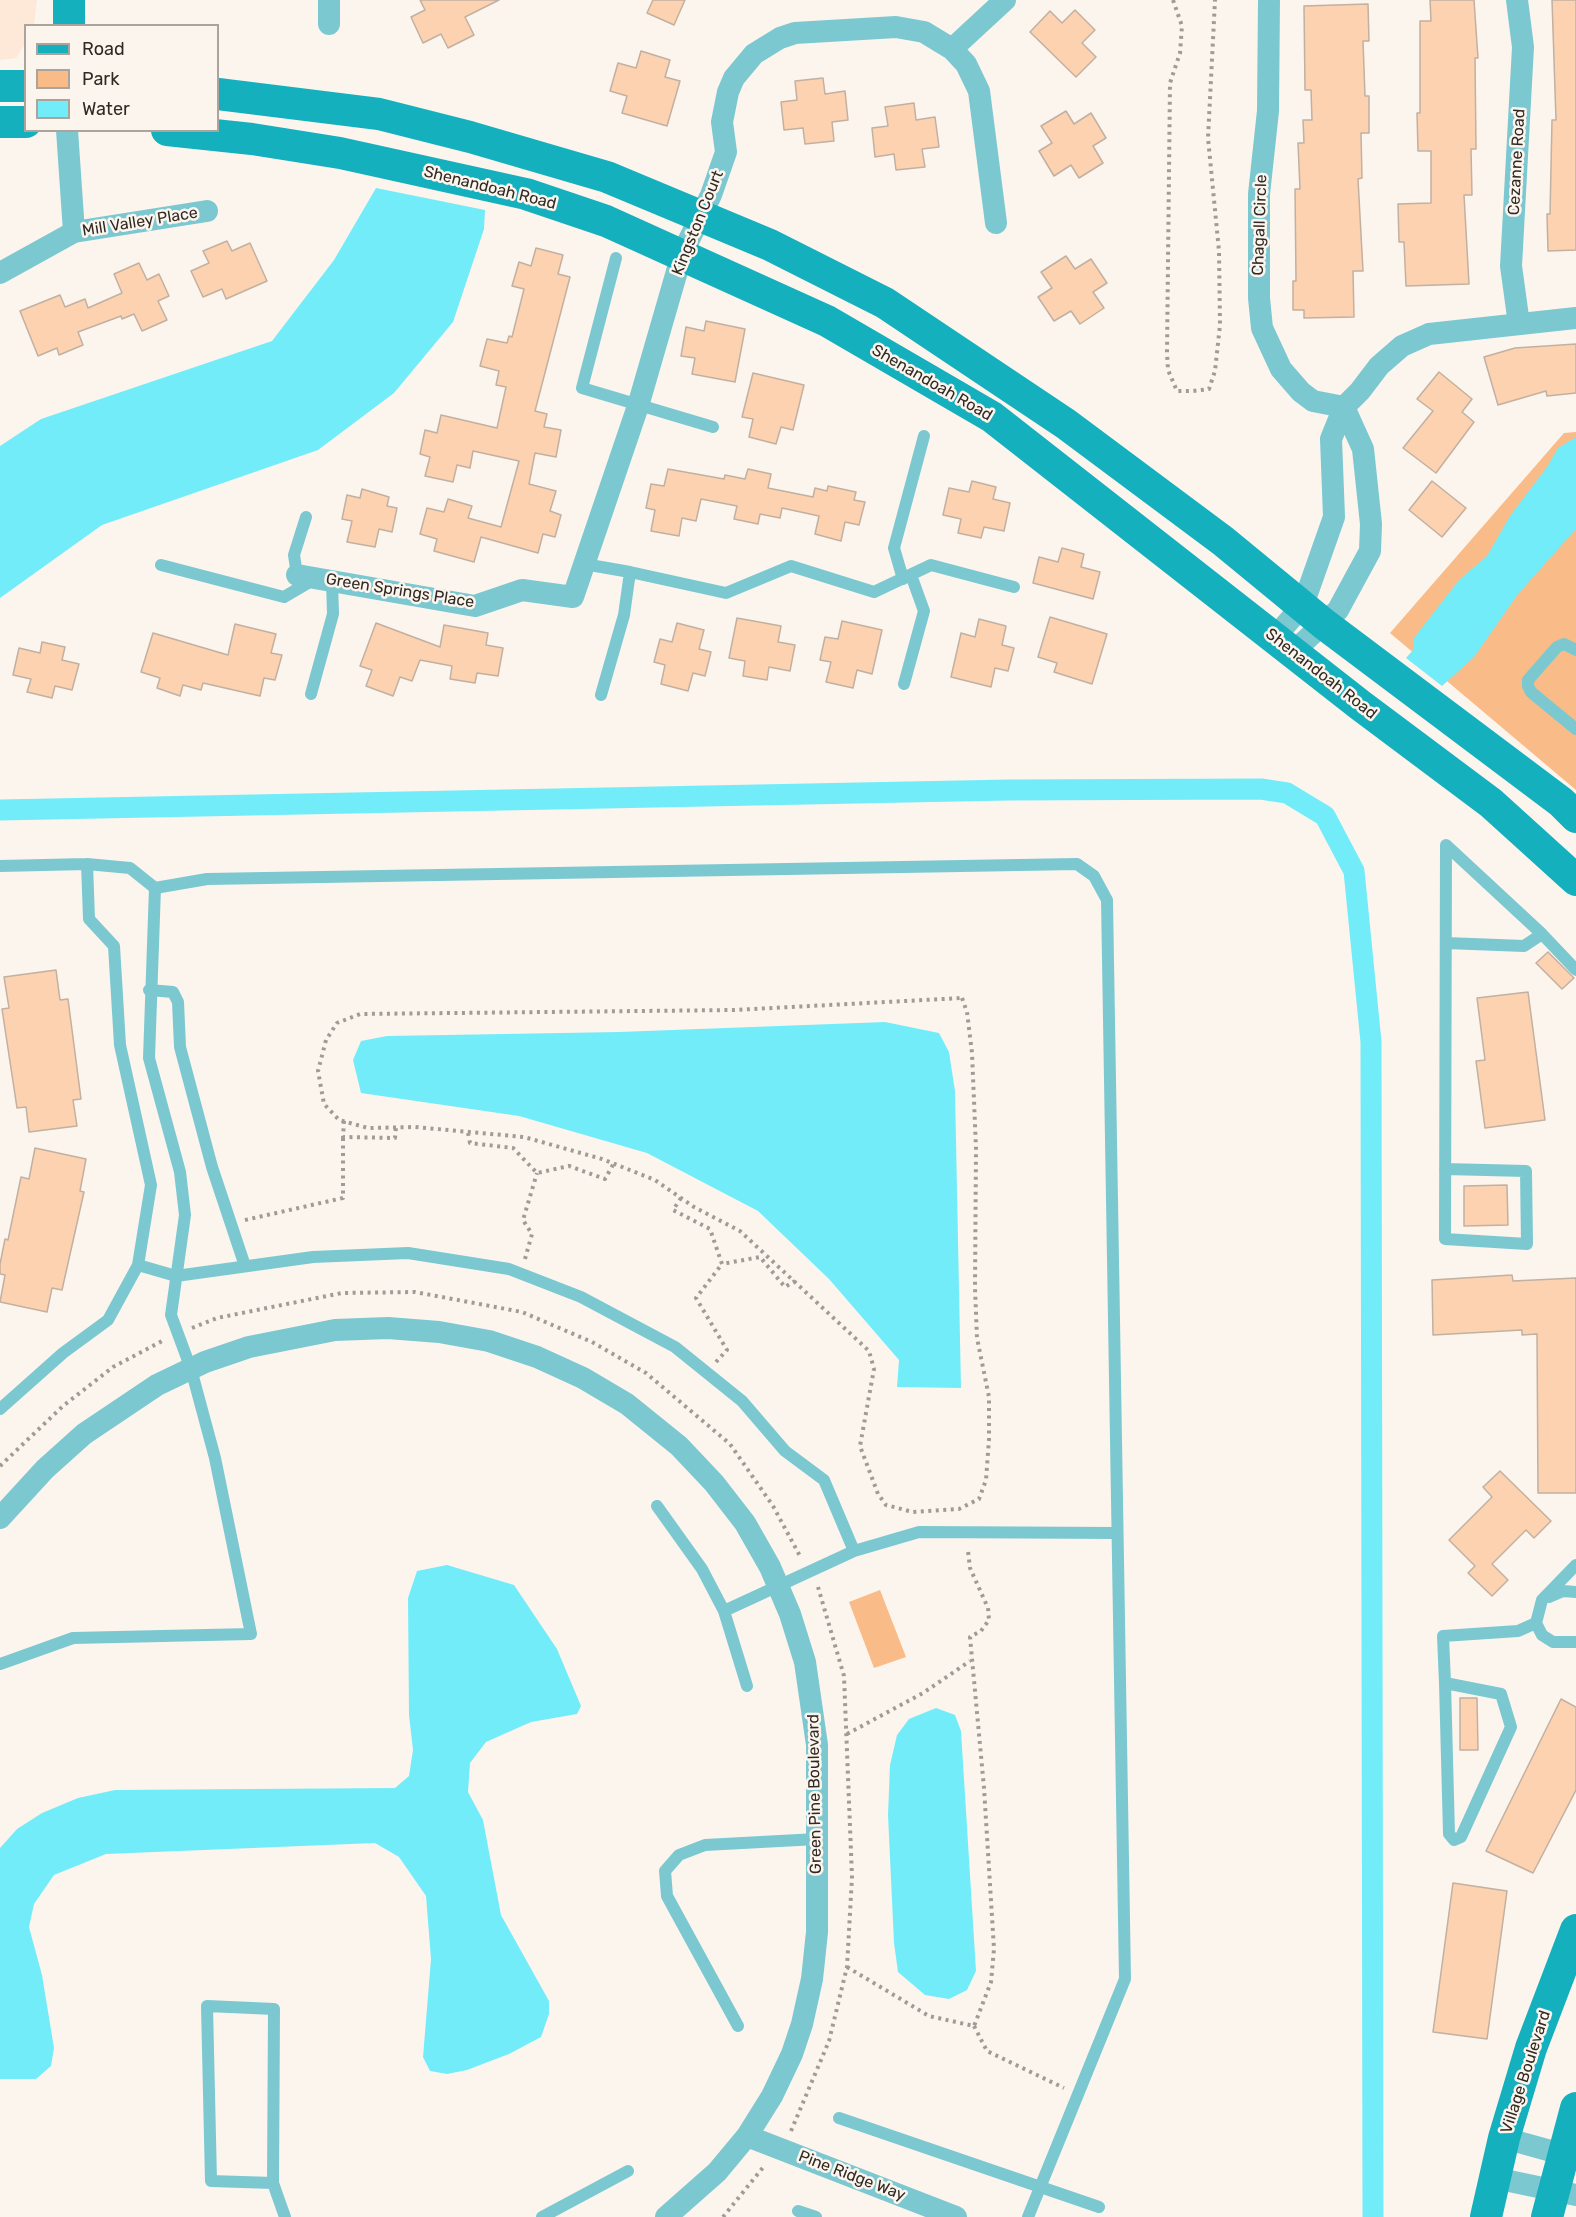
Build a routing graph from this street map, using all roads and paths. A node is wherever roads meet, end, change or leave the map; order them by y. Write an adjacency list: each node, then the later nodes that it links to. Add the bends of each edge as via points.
1 (69, 0): 8 (street)
2 (329, 0): 9 (street)
3 (1005, 0): 10 (street)
4 (1173, 0): 5 (path, via 1182,26 1180,53 1170,83 1167,353 1168,370 1177,391 1193,391 1209,389 1220,325 1219,251 1208,138)
5 (1215, 0)
6 (1269, 0): 28 (street, Chagall Circle, via 1268,111 1259,194 1258,298 1262,328 1281,369 1301,392 1313,401)
7 (1517, 0): 26 (street, Cezanne Road, via 1523,48 1511,266)
8 (69, 24)
9 (329, 24)
10 (952, 49): 19 (street, Kingston Court, via 924,32 896,27 795,33 766,45 743,65 728,92 722,122 726,152); 20 (street, Kingston Court, via 966,64 979,91)
11 (0, 86): 12 (street)
12 (24, 86)
13 (219, 94): 19 (street, via 379,114 470,136 607,177)
14 (0, 122): 15 (street)
15 (24, 122)
16 (67, 132): 21 (street, Mill Valley Place)
17 (186, 132): 22 (street, Shenandoah Road, via 340,153 526,194 606,221)
18 (207, 211): 21 (street, Mill Valley Place)
19 (702, 215): 22 (street, Kingston Court); 39 (street, via 885,303 1066,424 1223,541)
20 (996, 223)
21 (74, 232): 24 (street, Mill Valley Place)
22 (682, 254): 27 (street, Kingston Court); 40 (street, Shenandoah Road, via 827,321 992,417)
23 (615, 258): 27 (lane, via 582,388)
24 (0, 273)
25 (1576, 318): 26 (street)
26 (1519, 324): 28 (street, via 1457,329 1415,338 1379,366)
27 (638, 406): 29 (lane); 32 (street, Kingston Court)
28 (1344, 407): 39 (street, via 1331,439 1334,517); 39 (street, via 1363,449 1370,550 1338,610)
29 (714, 427)
30 (924, 436): 35 (lane, via 894,548)
31 (306, 517): 36 (lane, via 294,555)
32 (584, 564): 34 (lane); 38 (street, Kingston Court)
33 (161, 565): 36 (lane, via 284,597)
34 (630, 572): 35 (lane, via 726,593 791,566 874,592); 44 (lane, via 624,615)
35 (907, 577): 37 (lane, via 931,565); 42 (lane, via 924,611)
36 (315, 578): 38 (street, Green Springs Place, via 475,606 522,590); 43 (lane, via 333,615)
37 (1014, 587)
38 (573, 597)
39 (1314, 615): 40 (street); 46 (street)
40 (1284, 644): 49 (street, Shenandoah Road, via 1491,803)
41 (1576, 650): 45 (lane, via 1564,644 1557,647 1528,680 1531,692)
42 (904, 684)
43 (311, 694)
44 (601, 695)
45 (1576, 729)
46 (1576, 817)
47 (87, 864): 48 (lane); 50 (lane, via 130,868); 65 (lane, via 89,919 114,946 120,1045 151,1185)
48 (0, 866)
49 (1576, 880)
50 (154, 888): 54 (lane); 77 (lane, via 207,879 1077,864 1095,876 1107,900)
51 (1542, 934): 52 (lane, via 1524,946); 52 (lane, via 1446,845); 53 (lane)
52 (1446, 943): 60 (lane)
53 (1576, 970)
54 (150, 990): 63 (lane, via 172,992 178,1002 180,1047); 68 (lane, via 148,1058 180,1172 184,1215)
55 (344, 1121): 56 (path, via 368,1128); 58 (path); 69 (path, via 324,1104 318,1071 326,1040 338,1023 360,1014 734,1010 962,999 972,1053 977,1338 989,1397 986,1480 979,1499 959,1509 913,1512 886,1505 860,1446 874,1369 869,1351)
56 (396, 1127): 57 (path); 58 (path, via 395,1138)
57 (468, 1133): 59 (path, via 524,1137); 61 (path, via 470,1143 513,1148)
58 (343, 1137): 63 (path, via 343,1198)
59 (614, 1164): 61 (path, via 605,1179 569,1166); 62 (path, via 655,1180)
60 (1445, 1169): 60 (lane, via 1445,1239 1527,1244 1526,1172)
61 (537, 1173): 67 (path, via 523,1220 532,1233)
62 (681, 1198): 64 (path, via 674,1209 710,1228); 69 (path, via 740,1231)
63 (231, 1223): 66 (lane)
64 (722, 1264): 69 (path, via 760,1257 785,1287); 72 (path, via 696,1298 727,1350)
65 (138, 1265): 68 (lane); 73 (lane, via 108,1320 63,1353)
66 (245, 1266): 67 (lane, via 313,1257 408,1253); 68 (lane)
67 (521, 1273): 72 (lane, via 581,1297 675,1347)
68 (176, 1276): 71 (lane, via 171,1315)
69 (795, 1281)
70 (165, 1340): 74 (path, via 113,1367 63,1406)
71 (191, 1369): 76 (street, Green Pine Boulevard, via 127,1402 84,1434); 81 (street, Green Pine Boulevard, via 283,1338 378,1328 439,1332 489,1341 537,1357 627,1404 679,1446 745,1524); 88 (lane, via 251,1634 74,1638)
72 (706, 1372): 78 (lane, via 742,1401 785,1451 824,1480)
73 (0, 1409)
74 (0, 1466)
75 (657, 1506): 84 (lane, via 702,1569)
76 (0, 1518)
77 (1117, 1533): 78 (lane, via 919,1532); 97 (lane, via 1125,1979)
78 (854, 1551): 81 (lane)
79 (968, 1551): 87 (path, via 970,1568 988,1608 989,1620 970,1637)
80 (1576, 1564): 83 (lane)
81 (778, 1586): 84 (lane); 92 (street, Green Pine Boulevard, via 805,1662 814,1712)
82 (1576, 1592): 83 (lane, via 1563,1591)
83 (1542, 1600): 85 (lane)
84 (724, 1611): 90 (lane)
85 (1536, 1623): 86 (lane, via 1542,1635 1553,1642); 89 (lane, via 1518,1631 1443,1636)
86 (1576, 1642)
87 (970, 1661): 91 (path, via 923,1693); 96 (path, via 984,1788 994,1949 991,1982)
88 (0, 1664)
89 (1445, 1683): 89 (lane, via 1449,1834 1454,1840 1461,1837 1511,1727 1501,1694)
90 (747, 1686)
91 (847, 1734)
92 (817, 1839): 95 (lane, via 705,1845 679,1855 665,1871 667,1896); 100 (street, Green Pine Boulevard, via 817,1932 802,2024 772,2096)
93 (1576, 1930): 101 (street, Village Boulevard)
94 (847, 1967): 96 (path, via 929,2016)
95 (738, 2026)
96 (974, 2026): 97 (path, via 987,2051)
97 (1078, 2094): 107 (lane)
98 (1576, 2108): 102 (street)
99 (839, 2118): 107 (lane)
100 (747, 2136): 113 (street, Green Pine Boulevard, via 717,2172); 116 (street, Pine Ridge Way)
101 (1504, 2138): 102 (street); 105 (street, Village Boulevard)
102 (1569, 2156): 108 (street)
103 (766, 2164): 114 (path)
104 (628, 2171): 112 (lane)
105 (1495, 2178): 108 (street); 118 (street, Village Boulevard)
106 (273, 2183): 106 (lane, via 211,2181 207,2006 273,2009); 111 (lane)
107 (1040, 2189): 109 (lane); 117 (lane)
108 (1559, 2201)
109 (1099, 2207)
110 (798, 2211): 115 (lane)
111 (285, 2217)
112 (542, 2217)
113 (666, 2217)
114 (723, 2217)
115 (816, 2217)
116 (956, 2217)
117 (1028, 2217)
118 (1486, 2217)

